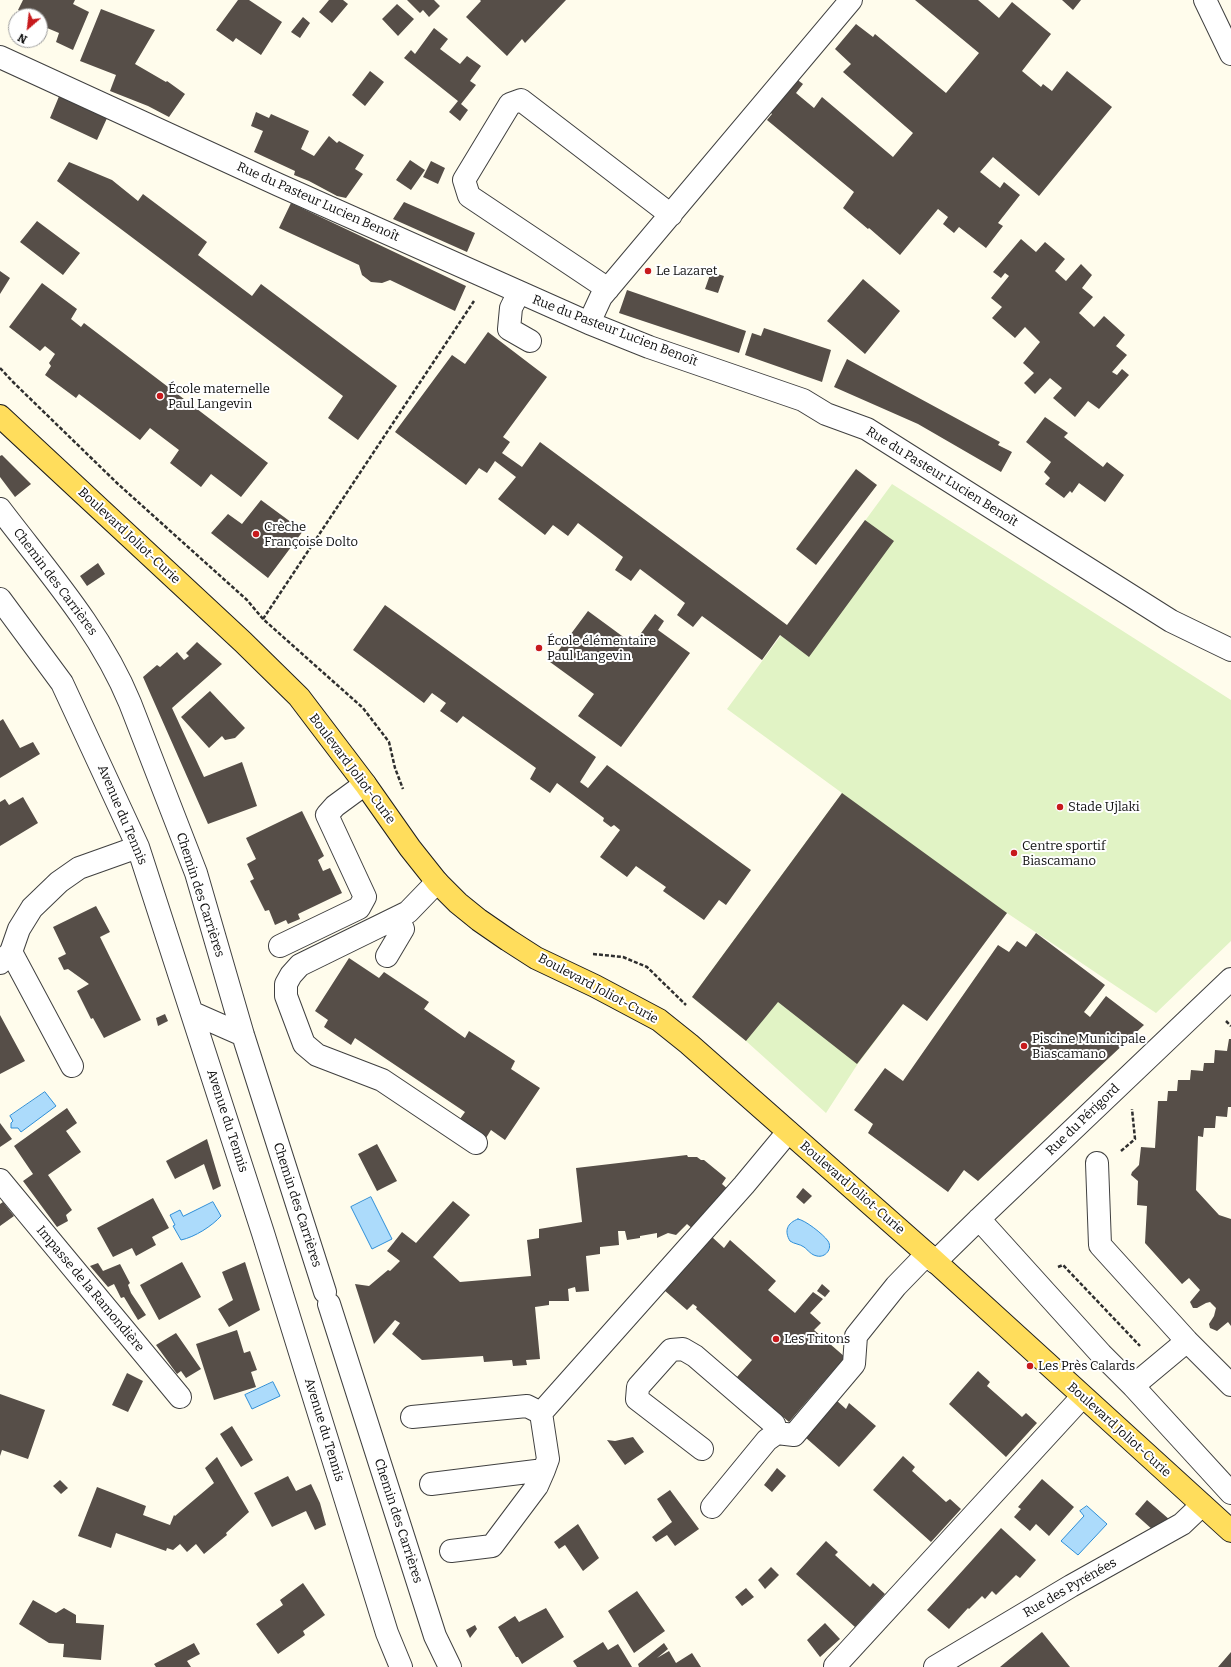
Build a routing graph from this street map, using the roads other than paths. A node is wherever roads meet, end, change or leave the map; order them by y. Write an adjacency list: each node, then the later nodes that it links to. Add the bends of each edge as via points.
1 (851, 0): 5 (street)
2 (1205, 0): 3 (street)
3 (1231, 54)
4 (0, 57): 7 (street, Rue du Pasteur Lucien Benoît)
5 (671, 215): 6 (street); 6 (street, via 522,100 510,104 464,180 469,196)
6 (608, 289): 8 (street, via 601,297)
7 (519, 292): 8 (street, Rue du Pasteur Lucien Benoît); 9 (street, via 510,308 509,329)
8 (589, 323): 13 (street, Rue du Pasteur Lucien Benoît, via 649,347 803,400 826,414 867,429 1171,621)
9 (530, 341)
10 (3, 425): 14 (main road, Boulevard Joliot-Curie, via 244,642 293,692)
11 (0, 509): 23 (street, Chemin des Carrières, via 87,623 120,679 196,873)
12 (0, 599): 15 (street, Avenue du Tennis, via 62,683)
13 (1231, 650)
14 (365, 784): 16 (main road, Boulevard Joliot-Curie); 18 (street, via 327,815 365,897 359,908)
15 (138, 847): 20 (street, via 79,868 59,882 32,908); 22 (street, Avenue du Tennis)
16 (437, 882): 17 (street, via 414,907); 25 (main road, Boulevard Joliot-Curie, via 479,920 536,958 658,1020 689,1044)
17 (398, 918): 19 (street, via 403,929); 26 (street, via 300,965 286,984 286,996 304,1044 317,1055 382,1080)
18 (280, 946)
19 (387, 956)
20 (6, 958): 24 (street)
21 (1231, 979): 29 (street, Rue du Périgord)
22 (192, 1013): 23 (street); 48 (street, Avenue du Tennis, via 266,1240 387,1633)
23 (243, 1035): 49 (street, Chemin des Carrières, via 435,1636)
24 (72, 1066)
25 (788, 1132): 30 (main road, Boulevard Joliot-Curie); 36 (street)
26 (476, 1143)
27 (1097, 1163): 31 (street, via 1100,1245)
28 (0, 1180): 34 (street, Impasse de la Ramondière)
29 (979, 1219): 30 (street, Rue du Périgord); 33 (street)
30 (931, 1258): 35 (main road, Boulevard Joliot-Curie); 38 (street, Rue du Périgord, via 896,1286 856,1336 854,1364 794,1435)
31 (1187, 1341): 32 (street); 33 (street)
32 (1231, 1385)
33 (1133, 1386): 42 (street)
34 (180, 1397)
35 (1082, 1397): 43 (main road, Boulevard Joliot-Curie); 47 (street)
36 (541, 1413): 37 (street, via 527,1406); 40 (street, via 548,1459)
37 (412, 1417)
38 (777, 1433): 39 (street, via 774,1424 695,1356 683,1349 671,1350 638,1387 637,1399); 44 (street, via 767,1440)
39 (702, 1449)
40 (544, 1470): 41 (street); 46 (street, via 537,1486 492,1546)
41 (431, 1484)
42 (1231, 1493)
43 (1202, 1505): 45 (main road, Boulevard Joliot-Curie); 50 (street, Rue des Pyrénées, via 1182,1524)
44 (712, 1507)
45 (1231, 1531)
46 (451, 1551)
47 (835, 1666)
48 (401, 1667)
49 (450, 1667)
50 (935, 1667)

